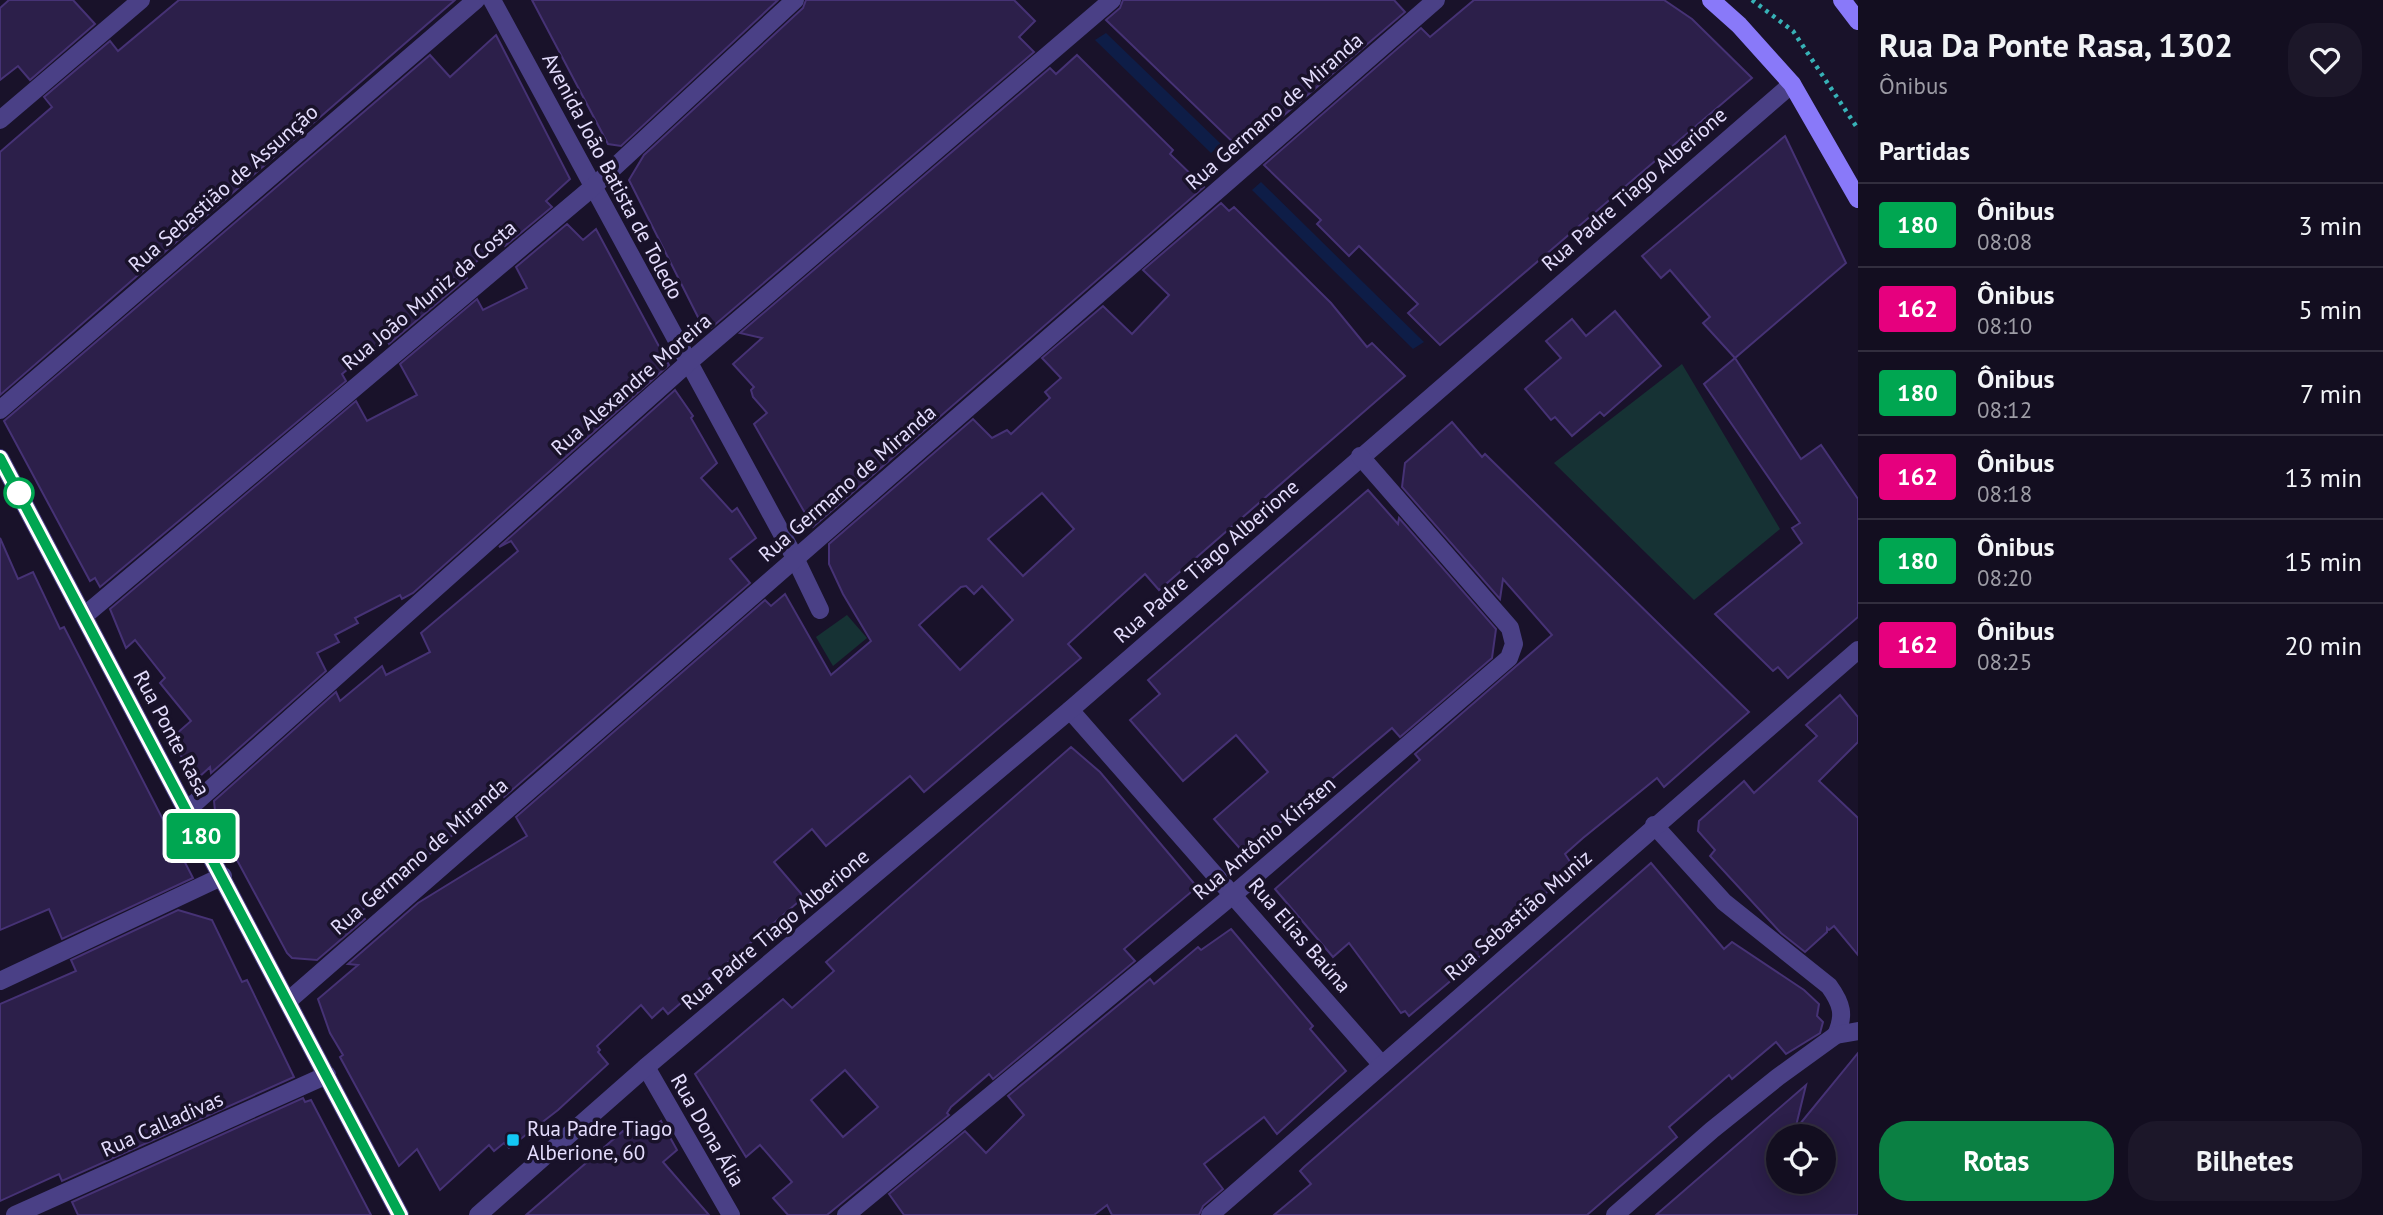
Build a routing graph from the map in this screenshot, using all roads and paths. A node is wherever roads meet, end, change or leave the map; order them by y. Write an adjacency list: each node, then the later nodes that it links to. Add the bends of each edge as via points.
1 (141, 0): 12 (street)
2 (476, 0): 17 (street, Rua Sebastião de Assunção)
3 (492, 0): 14 (street, Avenida João Batista de Toledo)
4 (795, 0): 14 (street, Rua João Muniz da Costa)
5 (1112, 0): 16 (street, Rua Alexandre Moreira)
6 (1436, 0): 20 (street, Rua Germano de Miranda)
7 (1711, 0): 11 (main road)
8 (1752, 0): 13 (path, via 1793,32)
9 (1842, 0): 10 (main road)
10 (1858, 21)
11 (1792, 84): 15 (main road); 18 (street, Rua Padre Tiago Alberione)
12 (0, 120)
13 (1858, 129)
14 (593, 187): 16 (street, Avenida João Batista de Toledo); 22 (street, Rua João Muniz da Costa)
15 (1858, 200)
16 (688, 363): 20 (street, Avenida João Batista de Toledo); 25 (street, Rua Alexandre Moreira)
17 (0, 410)
18 (1360, 456): 24 (street, Rua Padre Tiago Alberione); 28 (street, Rua Antônio Kirsten, via 1510,628 1514,644 1509,658)
19 (0, 458): 22 (street, Rua Ponte Rasa)
20 (795, 558): 21 (street, Avenida João Batista de Toledo); 30 (street, Rua Germano de Miranda)
21 (820, 610)
22 (84, 616): 25 (street, Rua Ponte Rasa)
23 (1858, 650): 26 (street, Rua Sebastião Muniz)
24 (1070, 710): 28 (street, Rua Elias Baúna); 34 (street, Rua Padre Tiago Alberione)
25 (187, 810): 27 (street, Rua Ponte Rasa)
26 (1654, 825): 32 (street, via 1724,902 1829,986 1841,1002 1842,1020); 33 (street, Rua Sebastião Muniz)
27 (223, 876): 29 (street); 30 (street, Rua Ponte Rasa)
28 (1234, 894): 33 (street, Rua Elias Baúna); 40 (street, Rua Antônio Kirsten)
29 (0, 981)
30 (288, 1001): 35 (street, Rua Ponte Rasa)
31 (1858, 1031): 32 (street)
32 (1836, 1035): 42 (street, via 1712,1130)
33 (1382, 1065): 41 (street, Rua Sebastião Muniz)
34 (646, 1067): 38 (street, Rua Padre Tiago Alberione); 39 (street, Rua Dona Ália)
35 (327, 1075): 36 (street, Rua Calladivas); 37 (street, Rua Ponte Rasa)
36 (15, 1215)
37 (400, 1215)
38 (478, 1215)
39 (731, 1215)
40 (846, 1215)
41 (1210, 1215)
42 (1615, 1215)

